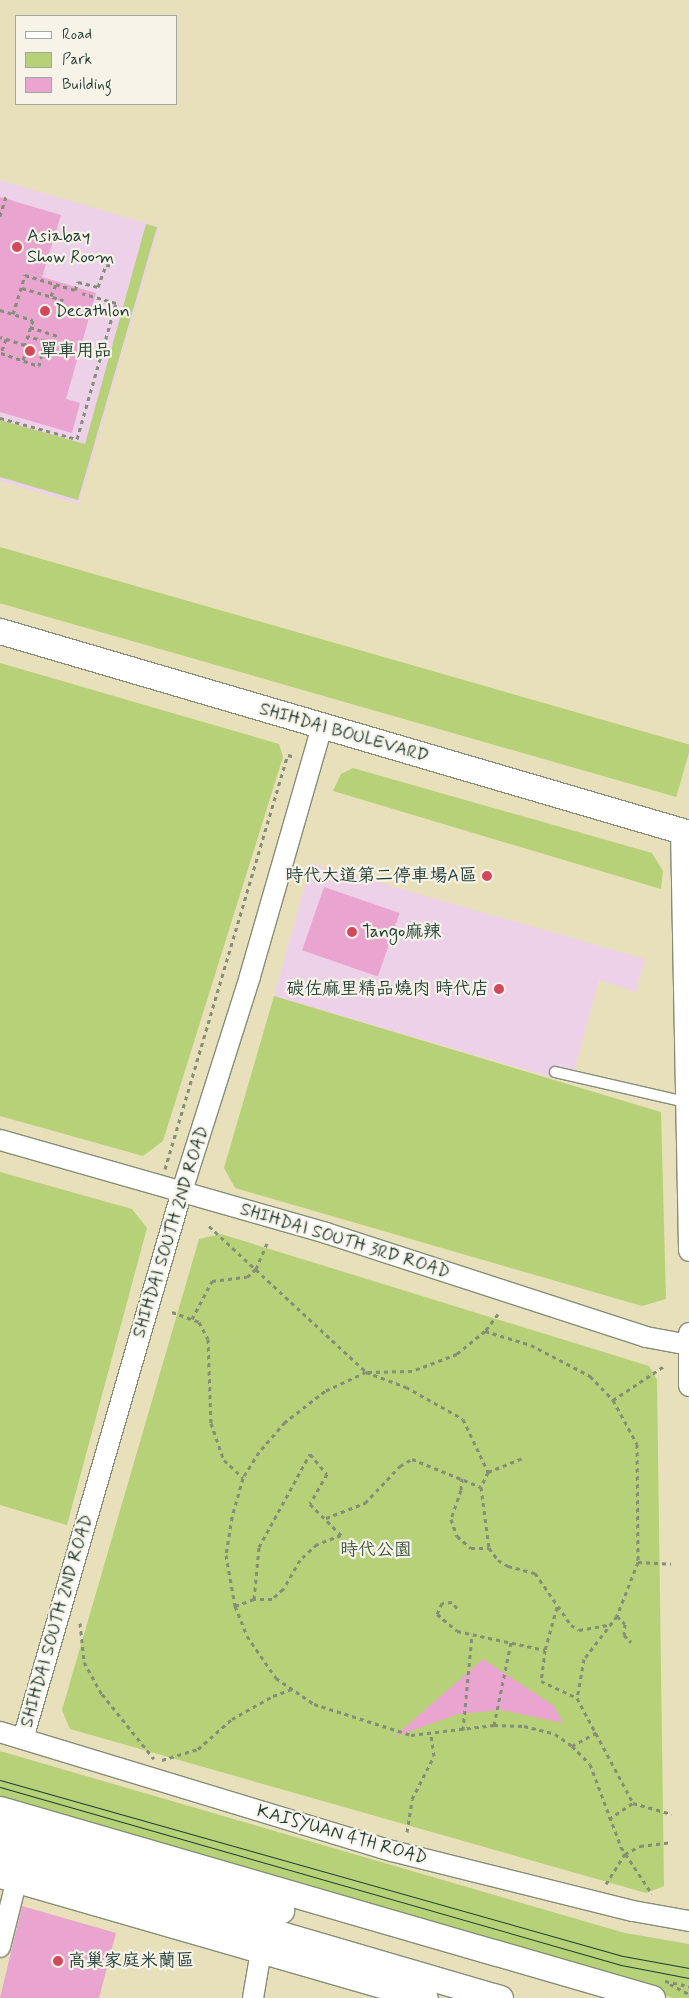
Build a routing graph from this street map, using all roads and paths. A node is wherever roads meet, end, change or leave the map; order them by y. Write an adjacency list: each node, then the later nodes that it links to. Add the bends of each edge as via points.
1 (6, 196): 2 (path)
2 (1, 206): 3 (path)
3 (0, 216)
4 (114, 266): 5 (path, via 106,265 98,287 78,282 75,290)
5 (56, 284): 6 (path, via 25,275); 8 (path)
6 (22, 288): 8 (path); 11 (path)
7 (82, 293): 19 (path, via 116,303 77,439)
8 (51, 296): 9 (path)
9 (63, 300)
10 (0, 310): 11 (path)
11 (14, 314): 12 (path, via 33,320)
12 (30, 327): 13 (path); 14 (path)
13 (28, 336): 17 (path); 18 (path, via 46,341 39,366)
14 (58, 336)
15 (0, 337): 16 (path)
16 (6, 339): 17 (path); 18 (path, via 1,353)
17 (24, 345): 18 (path, via 27,349)
18 (23, 360)
19 (0, 418)
20 (0, 631): 21 (street, SHIHDAI BOULEVARD)
21 (322, 726): 23 (street, SHIHDAI BOULEVARD); 28 (street, SHIHDAI SOUTH 2ND ROAD)
22 (288, 756): 27 (path)
23 (685, 831): 25 (street)
24 (555, 1072): 25 (lane)
25 (686, 1102): 31 (street)
26 (0, 1140): 28 (street, SHIHDAI SOUTH 3RD ROAD)
27 (165, 1168)
28 (182, 1190): 38 (street, SHIHDAI SOUTH 3RD ROAD, via 646,1337); 70 (street, SHIHDAI SOUTH 2ND ROAD)
29 (209, 1226): 32 (path)
30 (267, 1243): 32 (path)
31 (689, 1251)
32 (256, 1269): 35 (path, via 248,1277 212,1281); 40 (path)
33 (172, 1312): 35 (path)
34 (498, 1314): 36 (path)
35 (192, 1319): 45 (path, via 199,1322 208,1339 211,1423 224,1460)
36 (485, 1331): 40 (path, via 457,1354 412,1372); 42 (path, via 531,1345 581,1372)
37 (689, 1331): 38 (street)
38 (689, 1345): 41 (street)
39 (664, 1366): 42 (path)
40 (366, 1372): 44 (path, via 406,1387 463,1419); 45 (path, via 324,1391 285,1422 259,1452)
41 (689, 1386)
42 (613, 1400): 50 (path, via 637,1444)
43 (522, 1458): 44 (path)
44 (488, 1472): 47 (path)
45 (243, 1478): 53 (path, via 226,1555)
46 (462, 1478): 47 (path); 48 (path, via 412,1458 400,1466 365,1503); 49 (path, via 462,1490 452,1519 457,1536 471,1548)
47 (481, 1487): 49 (path)
48 (326, 1518): 52 (path, via 340,1535 317,1544 300,1560 283,1589 272,1599); 52 (path, via 310,1504 327,1474 310,1454 259,1547)
49 (489, 1548): 54 (path, via 498,1560 508,1566 535,1573)
50 (638, 1562): 51 (path); 56 (path)
51 (671, 1564)
52 (254, 1599): 53 (path)
53 (235, 1606): 63 (path, via 252,1643 276,1678)
54 (558, 1606): 58 (path, via 579,1630); 62 (path)
55 (457, 1608): 59 (path, via 452,1602 442,1603 437,1614 457,1631)
56 (617, 1616): 58 (path); 61 (path, via 625,1624 624,1635)
57 (80, 1623): 63 (path, via 84,1662 102,1694 157,1762 198,1749 232,1719)
58 (608, 1625): 64 (path, via 584,1659)
59 (472, 1634): 60 (path); 66 (path)
60 (511, 1642): 62 (path); 65 (path)
61 (630, 1642)
62 (545, 1650): 64 (path, via 541,1682)
63 (292, 1689): 69 (path, via 314,1704 352,1719 411,1735)
64 (577, 1698): 68 (path)
65 (494, 1725): 66 (path); 71 (path, via 524,1726 555,1734)
66 (463, 1730): 69 (path)
67 (0, 1732): 70 (street, KAISYUAN 4TH ROAD)
68 (597, 1732): 71 (path); 72 (path)
69 (431, 1734): 77 (path, via 434,1756 412,1799)
70 (23, 1739): 83 (street, KAISYUAN 4TH ROAD, via 392,1851 632,1911)
71 (572, 1746): 75 (path, via 590,1764)
72 (633, 1803): 74 (path); 75 (path)
73 (0, 1809): 79 (street)
74 (671, 1814)
75 (609, 1819): 80 (path)
76 (0, 1828): 79 (street)
77 (407, 1832)
78 (671, 1842): 80 (path, via 640,1846)
79 (17, 1853): 84 (street); 85 (street); 86 (street); 90 (street); 91 (street)
80 (625, 1854): 81 (path); 82 (path)
81 (604, 1888)
82 (658, 1903)
83 (689, 1921)
84 (0, 1947)
85 (261, 1951): 88 (street); 89 (street)
86 (658, 1989): 87 (path)
87 (689, 1994)
88 (253, 1998)
89 (425, 1998)
90 (500, 1998)
91 (586, 1998)

